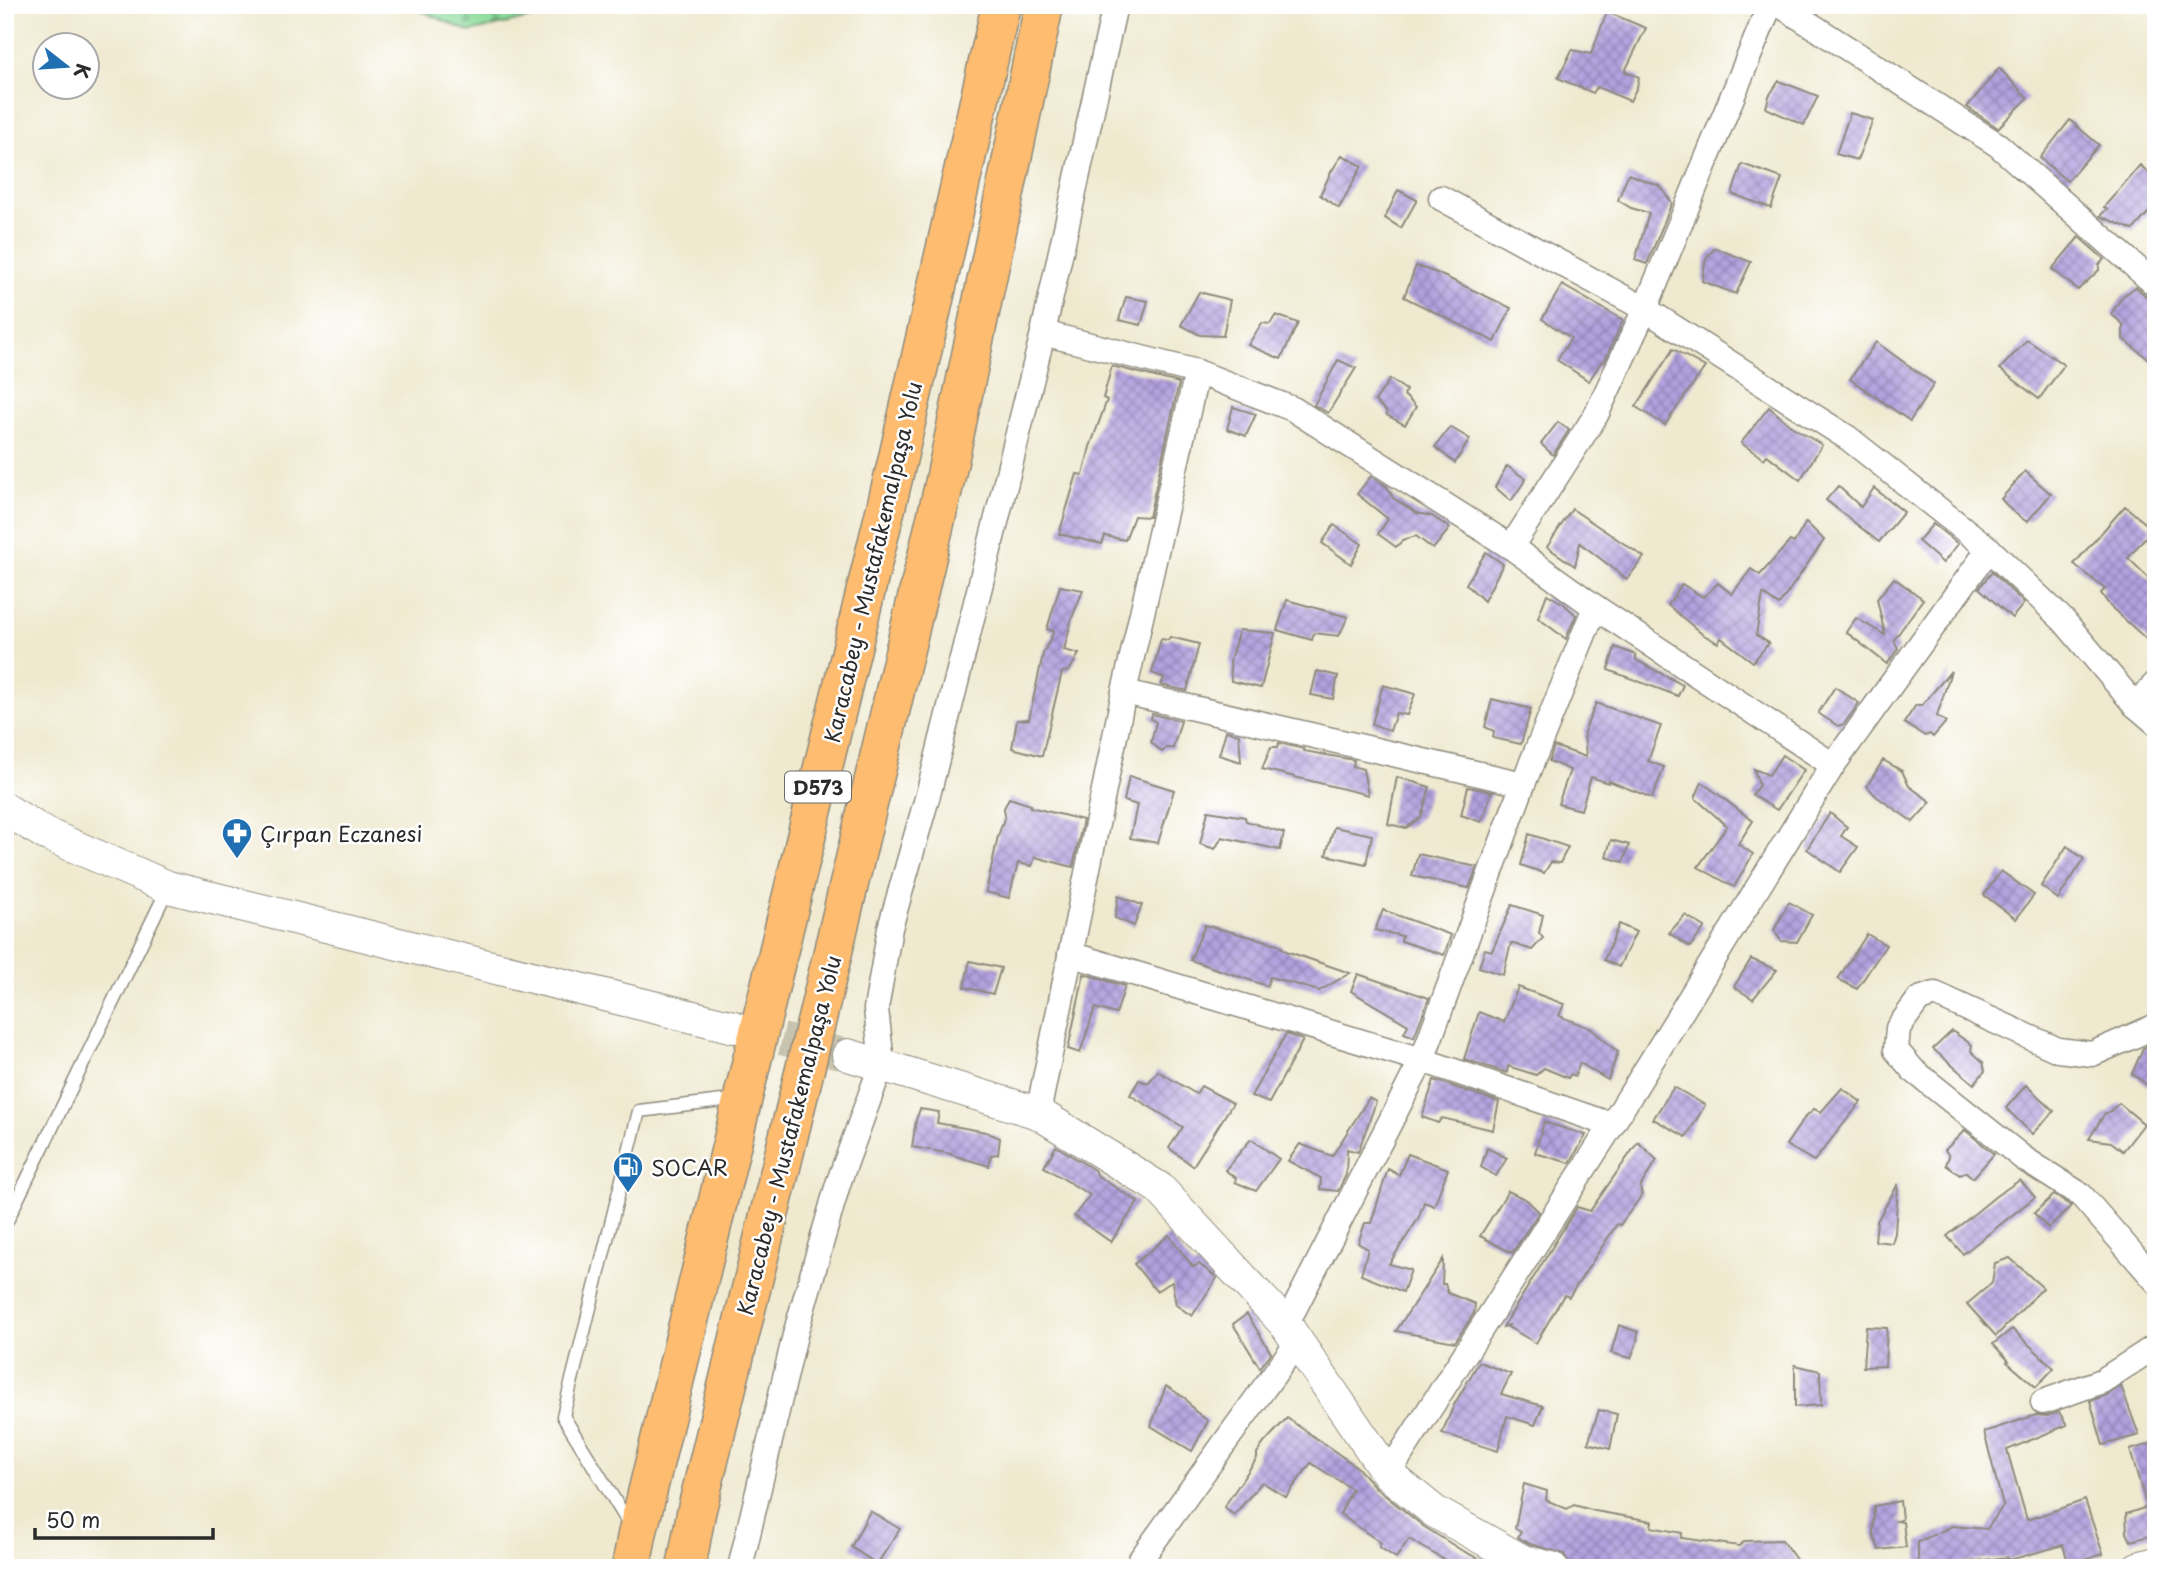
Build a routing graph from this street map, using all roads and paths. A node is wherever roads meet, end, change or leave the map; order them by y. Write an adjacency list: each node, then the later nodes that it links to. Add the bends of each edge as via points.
1 (1001, 5): 28 (highway, Karacabey - Mustafakemalpaşa Yolu / D573, via 897,462)
2 (1044, 5): 39 (highway, Karacabey - Mustafakemalpaşa Yolu / D573, via 944,485)
3 (1115, 5): 9 (street)
4 (1770, 5): 8 (street)
5 (1780, 5): 7 (street, via 1998,145)
6 (1441, 198): 8 (street)
7 (2156, 285)
8 (1645, 309): 11 (street, via 1596,415); 12 (street, via 1848,438)
9 (1043, 333): 10 (street); 27 (street, via 929,791 890,928 876,1009)
10 (1197, 372): 11 (street, via 1293,409); 15 (street)
11 (1511, 547): 13 (street)
12 (1989, 549): 16 (street, via 2064,621); 18 (street)
13 (1595, 607): 18 (street); 19 (street)
14 (2156, 683): 16 (street)
15 (1124, 692): 19 (street); 22 (street)
16 (2135, 705): 17 (street)
17 (2156, 723)
18 (1833, 765): 30 (street)
19 (1523, 784): 26 (street)
20 (5, 809): 21 (street, via 46,834)
21 (168, 887): 23 (street); 31 (lane)
22 (1070, 954): 26 (street); 29 (street)
23 (734, 1027)
24 (2156, 1029): 32 (street, via 2092,1054 2058,1050 1935,994 1919,999 1898,1028 1896,1050 1913,1070 2013,1150 2081,1195)
25 (848, 1055): 27 (street)
26 (1422, 1060): 30 (street); 33 (street)
27 (882, 1063): 29 (street); 40 (street, via 838,1184 795,1335)
28 (743, 1098): 37 (highway, Karacabey - Mustafakemalpaşa Yolu / D573); 37 (lane, via 639,1111 566,1402 563,1416)
29 (1038, 1113): 33 (street, via 1159,1188)
30 (1612, 1125): 36 (street)
31 (5, 1225)
32 (2156, 1281)
33 (1292, 1333): 36 (street); 41 (street)
34 (2156, 1346): 35 (street, via 2102,1381)
35 (2043, 1402)
36 (1388, 1474): 42 (street, via 1435,1512 1523,1561)
37 (634, 1552)
38 (2156, 1563): 43 (street)
39 (686, 1568)
40 (740, 1568)
41 (1138, 1568)
42 (1552, 1568)
43 (2138, 1568)

